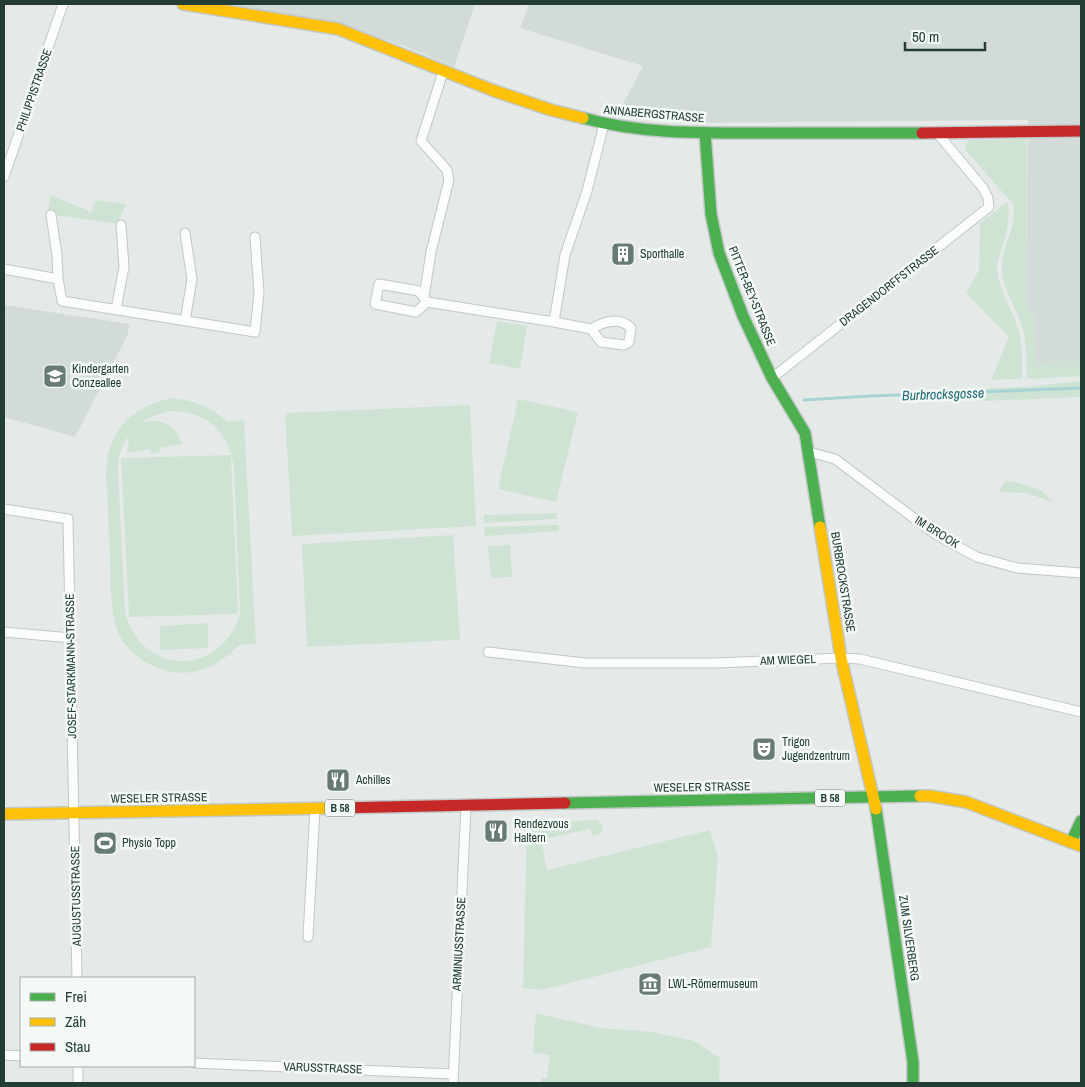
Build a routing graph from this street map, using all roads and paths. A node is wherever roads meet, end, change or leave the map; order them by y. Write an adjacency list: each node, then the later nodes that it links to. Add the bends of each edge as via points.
1 (63, 4): 8 (street, PHILIPPISTRASSE)
2 (183, 4): 3 (street, ANNABERGSTRASSE, via 338,28)
3 (443, 72): 4 (street, ANNABERGSTRASSE, via 551,110); 15 (street, via 421,142 447,170 449,180 431,252)
4 (604, 124): 6 (street, ANNABERGSTRASSE); 18 (street, via 587,191 565,255)
5 (1081, 131): 7 (street, ANNABERGSTRASSE)
6 (705, 132): 7 (street, ANNABERGSTRASSE); 20 (street, PITTER-BEY-STRASSE, via 711,214 720,253 743,316)
7 (937, 133): 20 (street, DRAGENDORFFSTRASSE, via 983,188 989,207)
8 (5, 173)
9 (51, 215): 14 (street)
10 (121, 225): 16 (street, via 124,267)
11 (184, 233): 17 (street, via 192,280)
12 (255, 237): 17 (street, via 260,292 255,332)
13 (4, 269): 14 (street)
14 (58, 279): 16 (street, via 62,301)
15 (426, 299): 15 (street, via 419,291 379,284 375,304 416,312); 18 (street)
16 (116, 309): 17 (street)
17 (185, 321)
18 (554, 322): 19 (street)
19 (591, 329)
20 (772, 378): 21 (street, BURBROCKSTRASSE, via 805,433)
21 (810, 452): 23 (street, IM BROOK, via 835,458 935,534 977,557 1017,568); 27 (street, BURBROCKSTRASSE)
22 (4, 509): 25 (street, JOSEF-STARKMANN-STRASSE, via 68,519)
23 (1081, 572)
24 (4, 632): 25 (street)
25 (71, 638): 32 (street, JOSEF-STARKMANN-STRASSE)
26 (488, 652): 27 (street, AM WIEGEL, via 585,663 716,663)
27 (841, 658): 28 (street, AM WIEGEL, via 860,659); 29 (street, BURBROCKSTRASSE)
28 (1081, 712)
29 (874, 797): 30 (street, WESELER STRASSE / B 58); 35 (street, WESELER STRASSE / B 58, via 930,796 966,802); 44 (street, ZUM SILVERBERG, via 913,1062)
30 (466, 806): 31 (street, WESELER STRASSE / B 58); 42 (street, ARMINIUSSTRASSE)
31 (315, 808): 32 (street, WESELER STRASSE / B 58); 36 (street)
32 (75, 813): 33 (street, WESELER STRASSE / B 58); 37 (street, AUGUSTUSSTRASSE)
33 (4, 814)
34 (1081, 821): 35 (street)
35 (1076, 844)
36 (308, 937)
37 (77, 977)
38 (4, 1055): 39 (street)
39 (20, 1056)
40 (195, 1063): 42 (street, VARUSSTRASSE)
41 (78, 1067): 43 (street)
42 (453, 1078)
43 (78, 1083)
44 (913, 1083)

